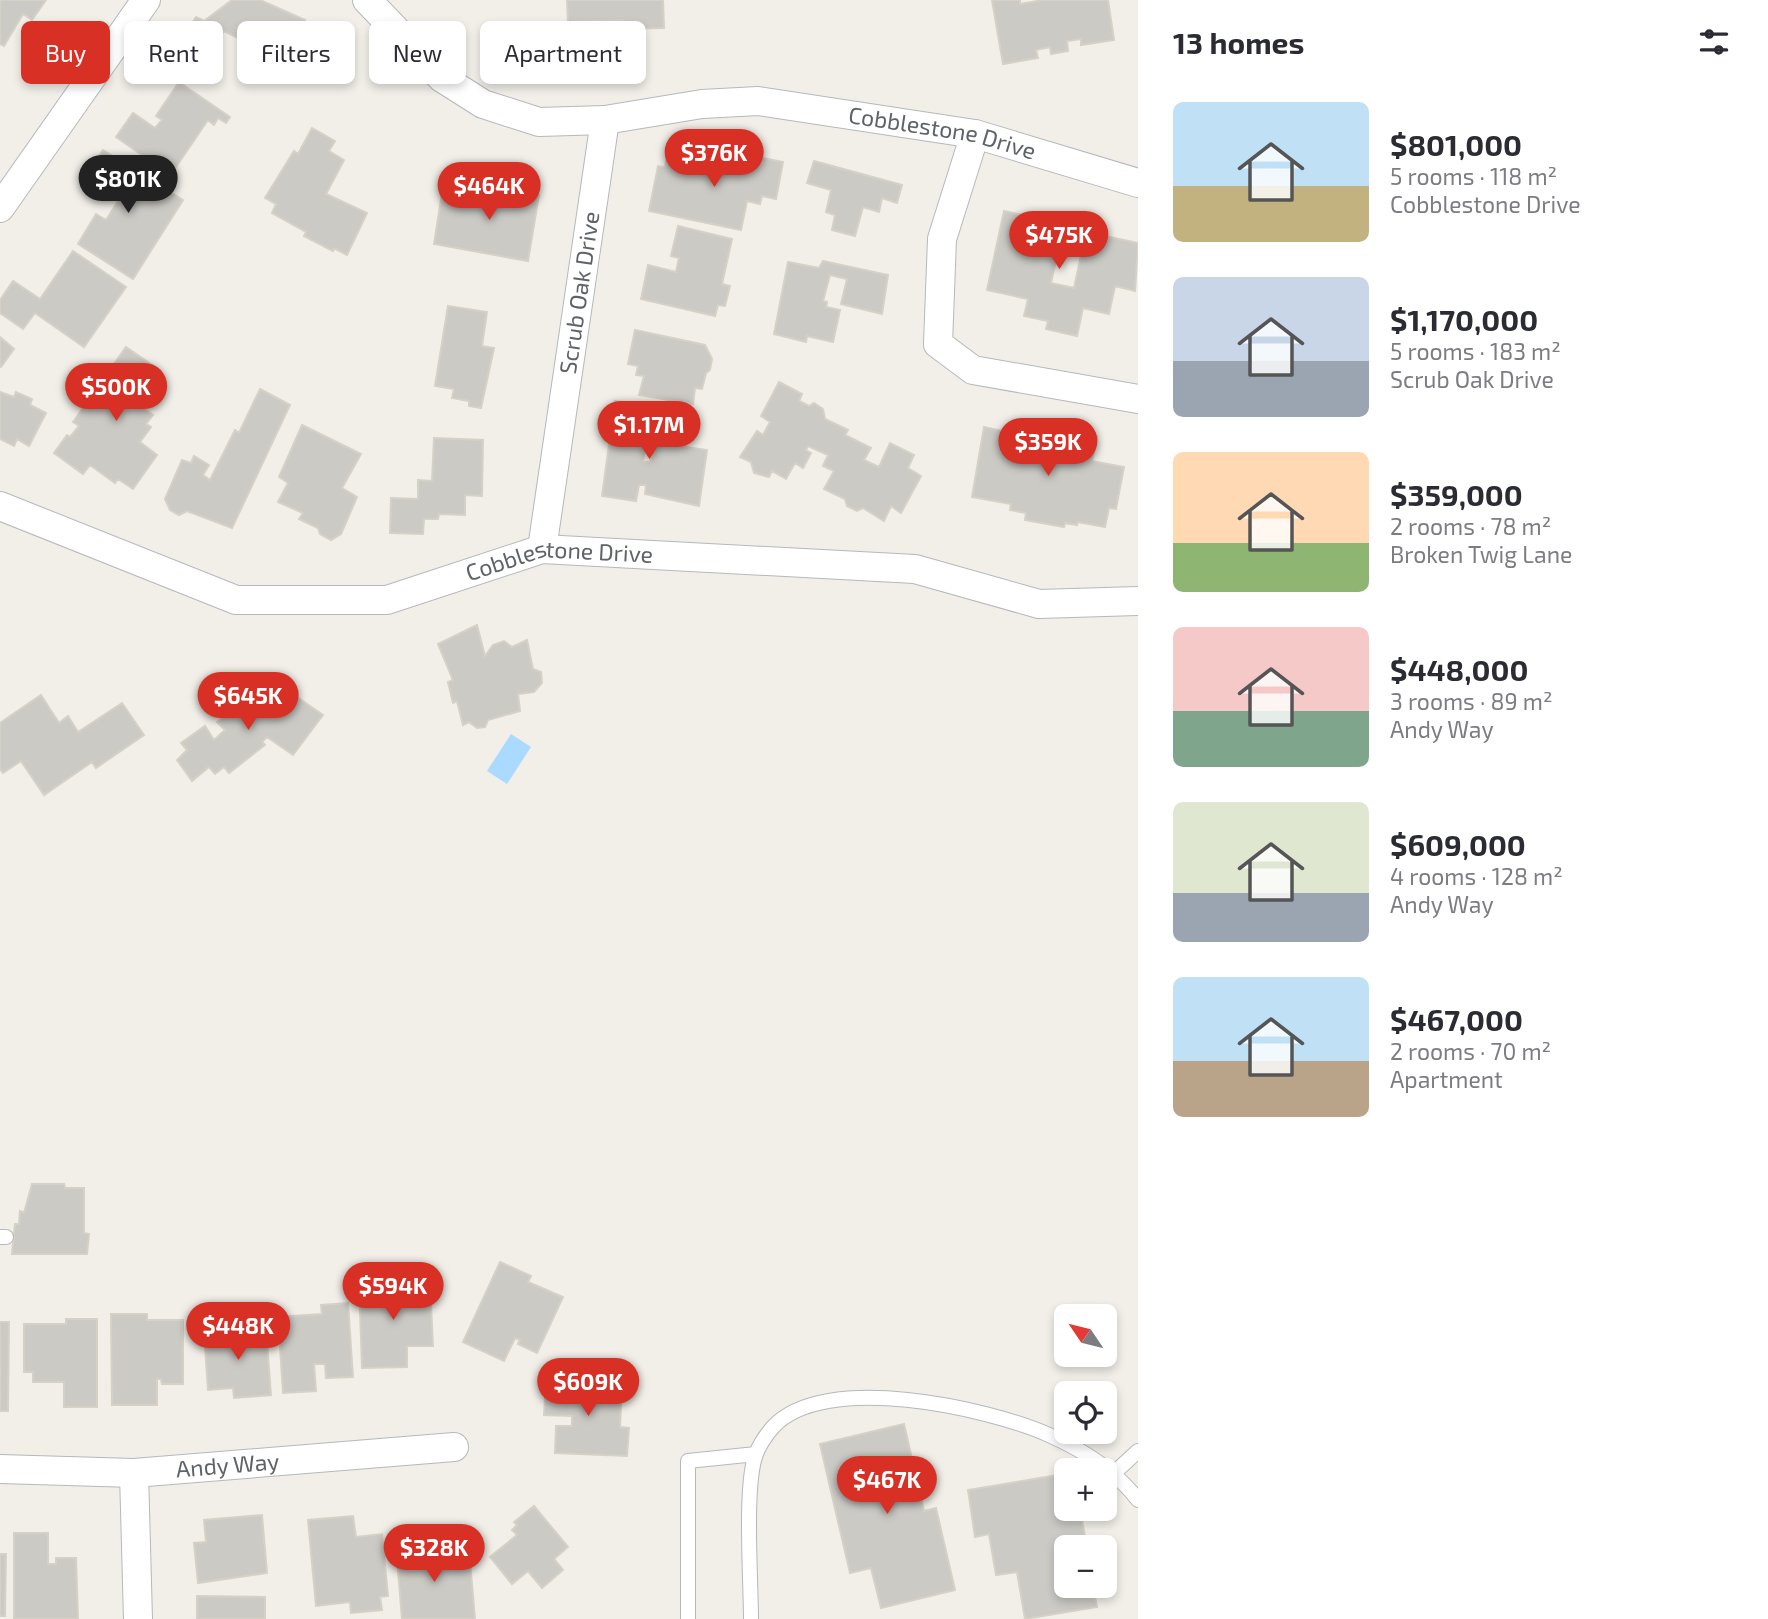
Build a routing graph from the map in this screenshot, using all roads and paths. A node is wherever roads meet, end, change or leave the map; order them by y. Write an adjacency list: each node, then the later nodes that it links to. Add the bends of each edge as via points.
1 (146, 0): 6 (street)
2 (367, 0): 3 (street, Cobblestone Drive, via 442,78 483,104 539,122)
3 (605, 120): 4 (street, Cobblestone Drive, via 702,104 758,101); 9 (street, Scrub Oak Drive)
4 (975, 134): 5 (street, Cobblestone Drive); 7 (street, via 942,239 938,344 973,370)
5 (1138, 183)
6 (0, 208)
7 (1138, 400)
8 (0, 506): 9 (street, Cobblestone Drive, via 236,600 387,600)
9 (542, 549): 10 (street, Cobblestone Drive, via 915,569 1039,604)
10 (1138, 601)
11 (454, 1447): 17 (street, Andy Way)
12 (1138, 1451): 16 (lane)
13 (756, 1454): 14 (lane, via 774,1427 812,1404 853,1399 921,1400 984,1413 1049,1435); 21 (lane, via 688,1461); 22 (lane, via 751,1485)
14 (1090, 1458)
15 (0, 1469): 17 (street, Andy Way)
16 (1117, 1470)
17 (134, 1473): 20 (street)
18 (1117, 1478): 19 (lane)
19 (1138, 1499)
20 (138, 1619)
21 (688, 1619)
22 (751, 1619)

